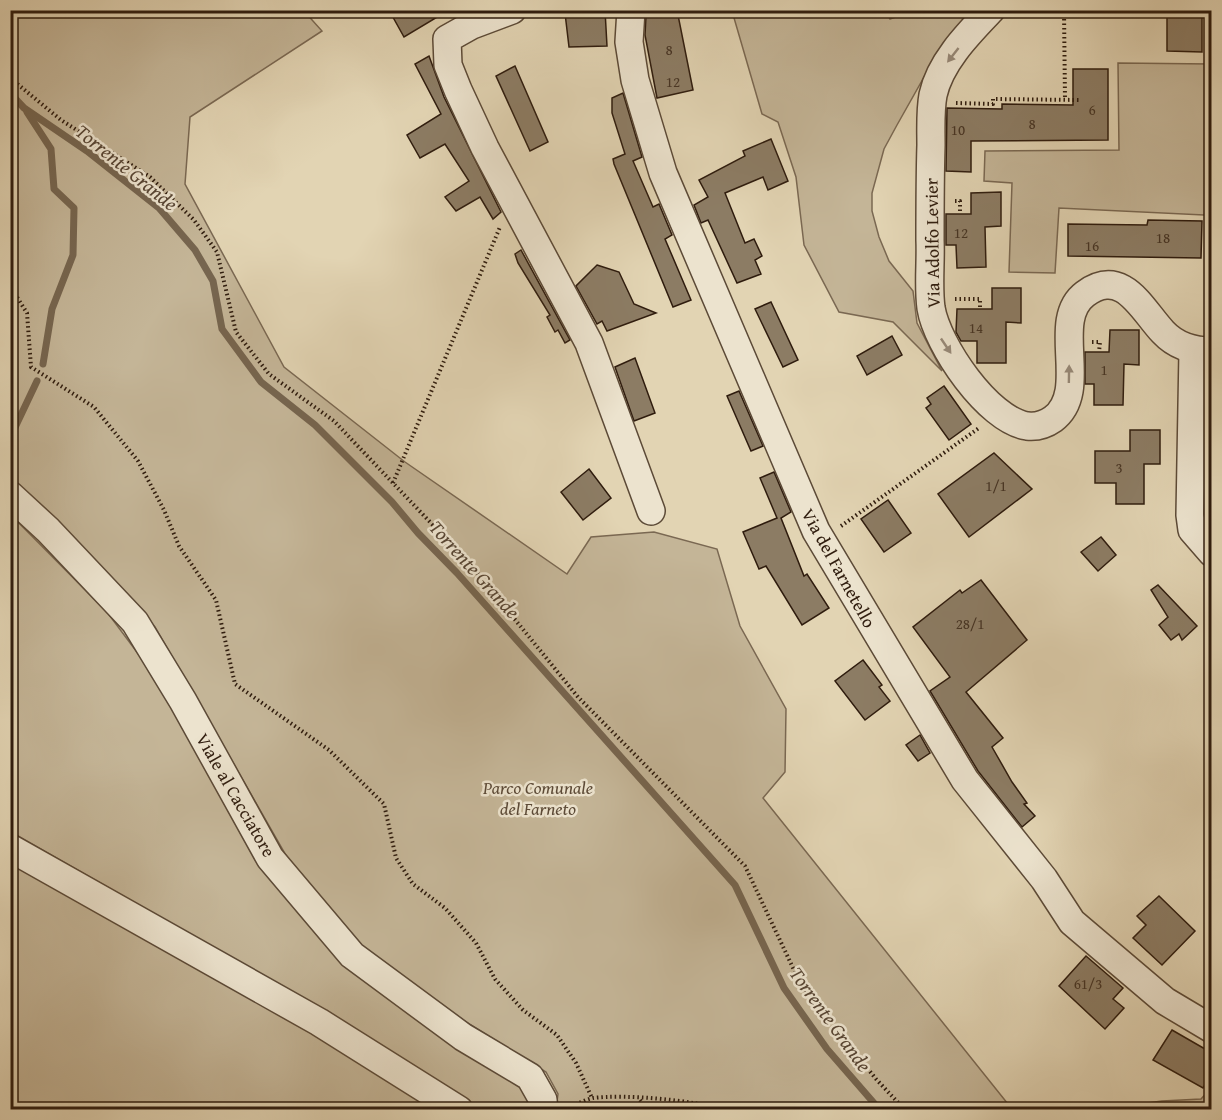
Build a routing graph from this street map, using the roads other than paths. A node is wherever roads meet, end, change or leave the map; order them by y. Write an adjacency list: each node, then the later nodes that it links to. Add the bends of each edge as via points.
1 (512, 10): 6 (street, via 447,39 448,64 590,343)
2 (631, 10): 9 (street, Via del Farnetello, via 629,42 634,80 663,173 816,531 965,780 1044,879 1072,922 1165,1002)
3 (991, 10): 4 (street, Via Adolfo Levier, one-way to 4, via 944,67 933,103 931,299 940,336 968,378 999,413 1030,426 1047,423 1061,413 1069,398 1073,309 1084,295 1100,286 1117,286 1136,297 1163,333)
4 (1202, 351): 7 (street, via 1190,515 1192,530)
5 (10, 495): 10 (street, Viale al Cacciatore, via 135,622 270,858 352,955 463,1037 530,1077 543,1100)
6 (651, 511)
7 (1212, 553)
8 (10, 848): 11 (street, via 319,1022)
9 (1212, 1029)
10 (554, 1109)
11 (459, 1110)

